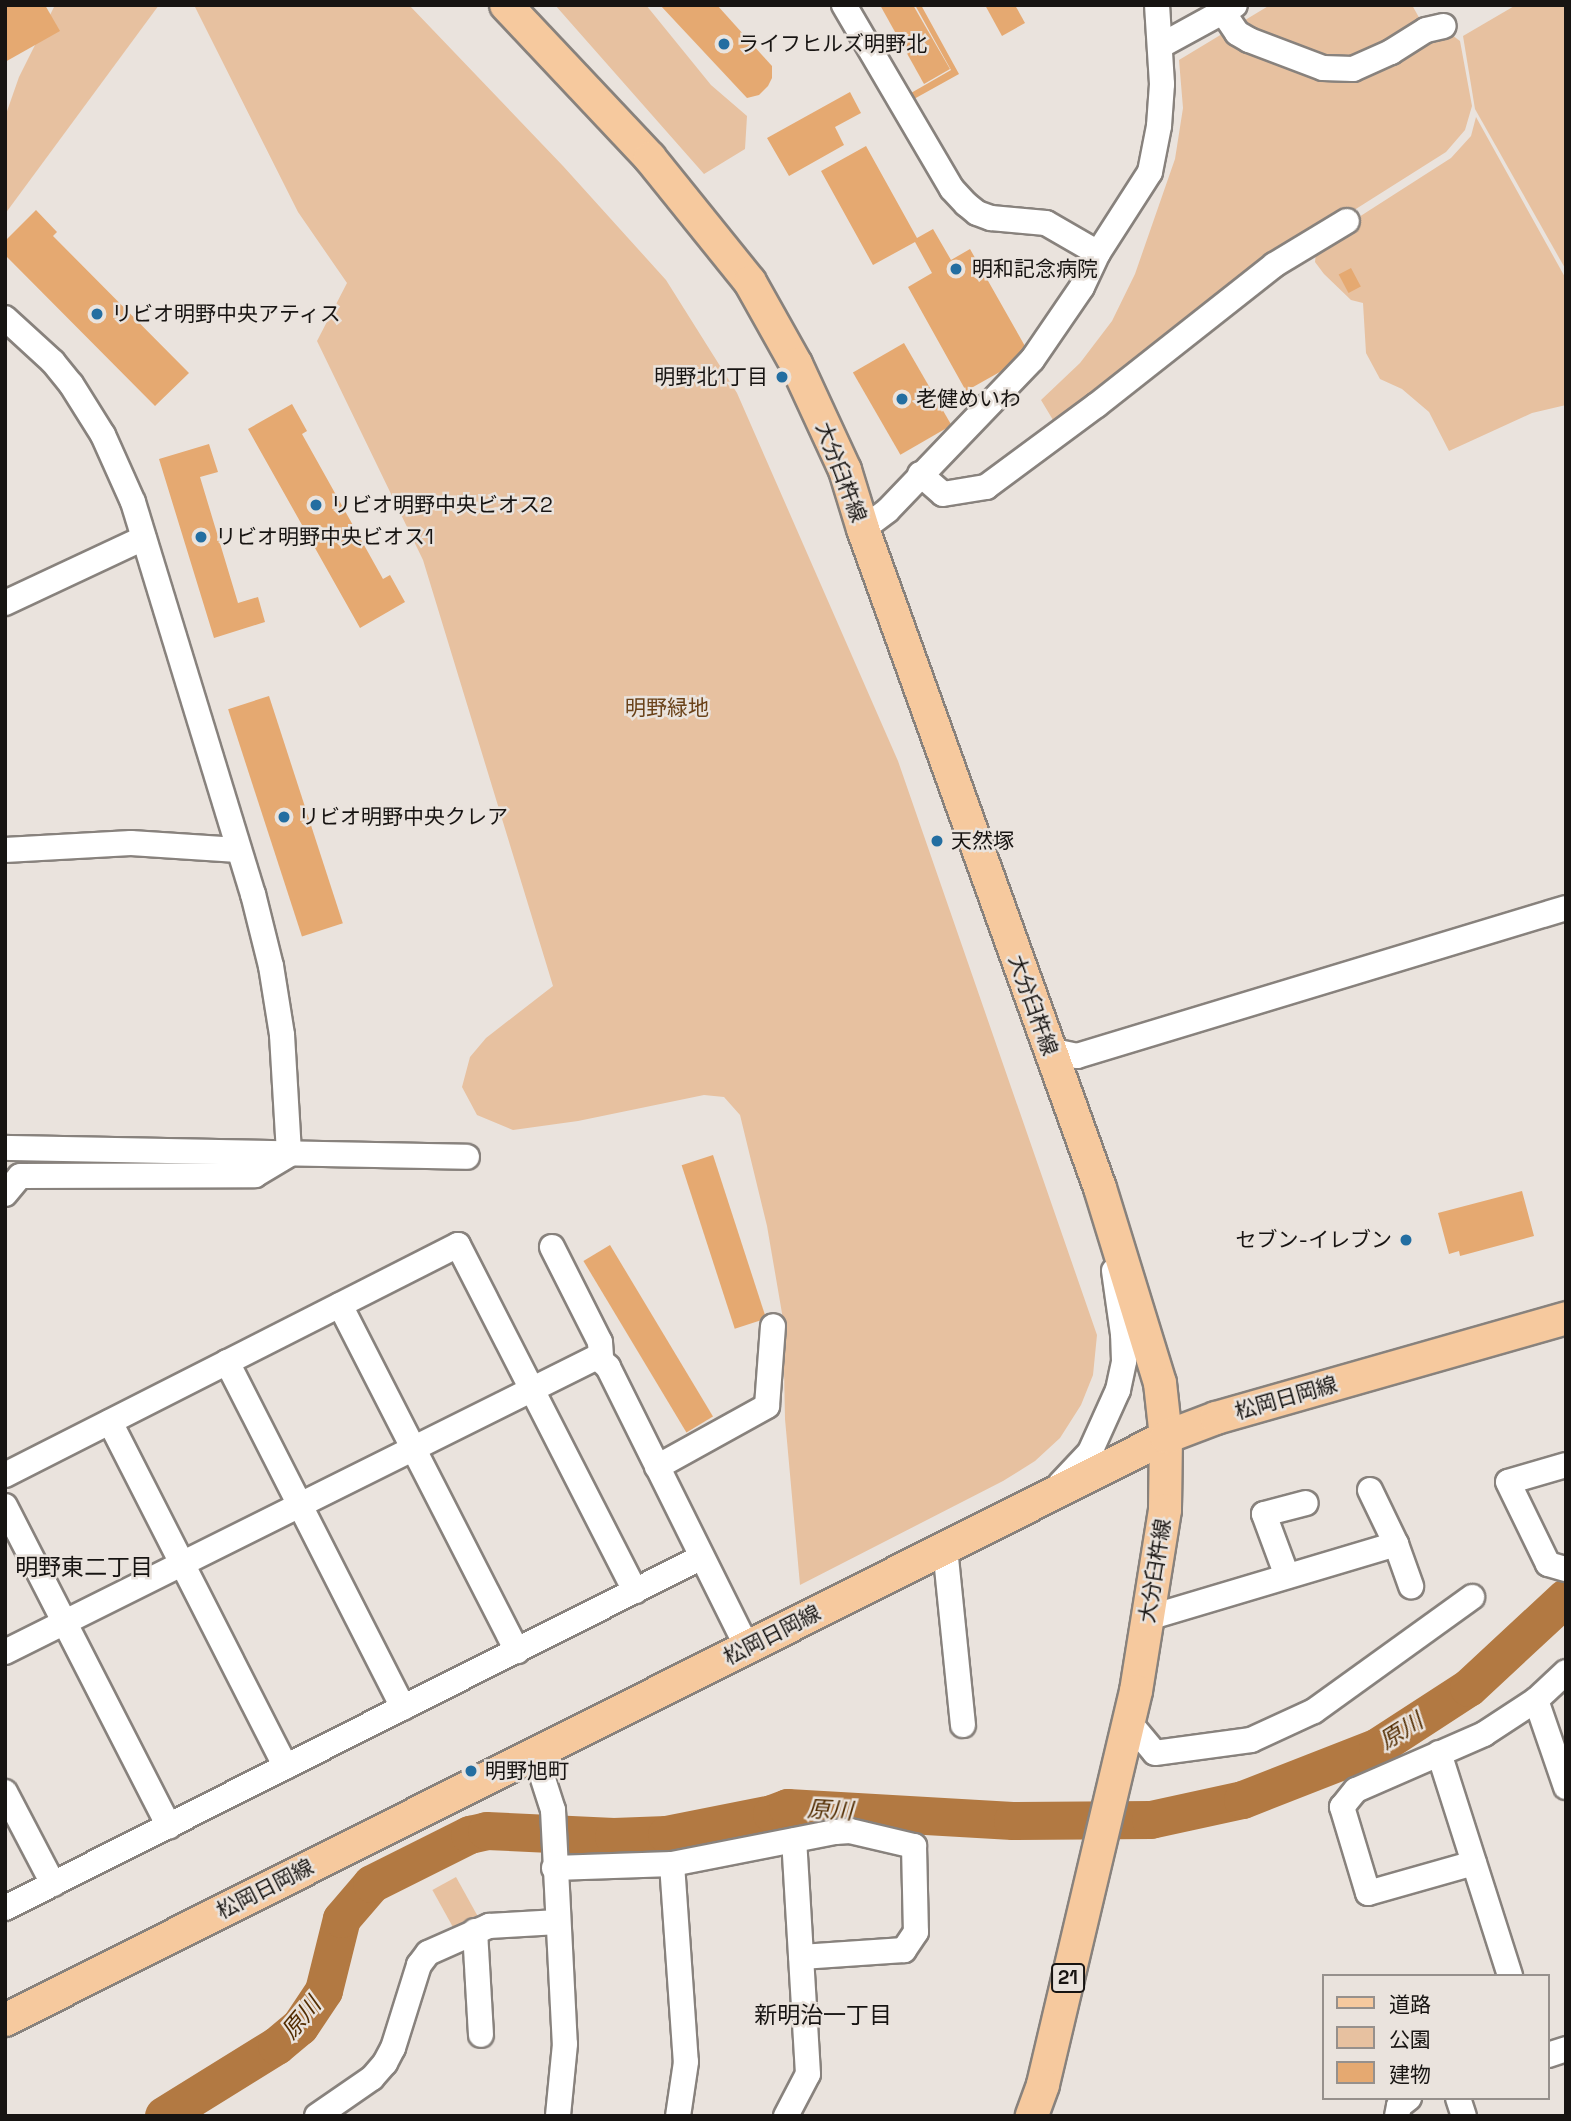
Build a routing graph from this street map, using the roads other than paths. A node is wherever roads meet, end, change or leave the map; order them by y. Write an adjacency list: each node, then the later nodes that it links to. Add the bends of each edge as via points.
1 (506, 5): 11 (main road, 大分臼杵線 / 21, via 650,158 750,282 796,364 845,470)
2 (844, 5): 8 (street, via 952,188 966,204 991,218 1046,223)
3 (1157, 5): 6 (street)
4 (1229, 9): 5 (street, via 1237,33 1323,68 1353,69 1426,30); 6 (street)
5 (1444, 26)
6 (1162, 46): 8 (street, via 1159,126 1150,172)
7 (1347, 221): 10 (street, via 1274,265 986,487 943,494)
8 (1098, 253): 10 (street, via 1082,287 1032,360)
9 (5, 318): 12 (street, via 53,362 87,408 117,464)
10 (920, 474): 11 (street, via 888,510)
11 (863, 529): 17 (main road, 大分臼杵線 / 21)
12 (144, 538): 13 (street); 14 (street)
13 (5, 603)
14 (238, 849): 15 (street, via 131,843); 19 (street, via 271,966 282,1035)
15 (5, 850)
16 (1566, 908): 17 (street, via 1077,1056)
17 (1049, 1050): 21 (main road, 大分臼杵線 / 21)
18 (5, 1148): 19 (street)
19 (289, 1154): 20 (street); 22 (street, via 255,1175 20,1176)
20 (467, 1157)
21 (1100, 1188): 31 (main road, 大分臼杵線 / 21, via 1149,1337); 39 (street, via 1123,1334 1118,1390 1090,1452 1067,1479)
22 (5, 1194)
23 (552, 1247): 27 (street, via 600,1342)
24 (340, 1305): 28 (street); 29 (street, via 458,1245); 32 (street)
25 (1566, 1318): 31 (main road, 松岡日岡線, via 1216,1418)
26 (773, 1326): 34 (street, via 768,1406)
27 (601, 1359): 29 (street, via 591,1358); 34 (street)
28 (227, 1363): 30 (street); 38 (street)
29 (531, 1388): 32 (street); 48 (street)
30 (110, 1422): 35 (street); 44 (street)
31 (1166, 1437): 39 (main road, 松岡日岡線); 50 (main road, 大分臼杵線 / 21, via 1165,1510)
32 (413, 1447): 38 (street); 53 (street)
33 (1566, 1465): 45 (street, via 1508,1482 1548,1564)
34 (657, 1467): 43 (street)
35 (5, 1475)
36 (1370, 1490): 41 (street)
37 (1306, 1503): 46 (street, via 1264,1514)
38 (299, 1505): 44 (street); 57 (street)
39 (1030, 1505): 42 (main road, 松岡日岡線)
40 (5, 1506): 51 (street)
41 (1396, 1544): 46 (street); 47 (street)
42 (945, 1548): 52 (main road, 松岡日岡線); 59 (street)
43 (702, 1557): 48 (street); 52 (street)
44 (182, 1563): 51 (street); 62 (street)
45 (1566, 1569)
46 (1287, 1576): 50 (street)
47 (1411, 1586)
48 (635, 1591): 53 (street)
49 (1472, 1597): 58 (street, via 1314,1711 1251,1740 1155,1753)
50 (1148, 1618): 58 (main road, 大分臼杵線 / 21)
51 (64, 1622): 54 (street); 65 (street)
52 (747, 1647): 60 (main road, 松岡日岡線)
53 (517, 1651): 57 (street)
54 (5, 1652)
55 (1566, 1672): 56 (street)
56 (1536, 1700): 61 (street, via 1484,1734); 63 (street)
57 (402, 1708): 62 (street)
58 (1129, 1722): 83 (main road, 大分臼杵線 / 21)
59 (963, 1724)
60 (535, 1754): 69 (street, via 553,1810); 76 (main road, 松岡日岡線)
61 (1439, 1754): 67 (street); 67 (street, via 1356,1790 1342,1807 1368,1893)
62 (286, 1767): 65 (street)
63 (1566, 1787)
64 (5, 1792): 70 (street)
65 (169, 1826): 70 (street)
66 (794, 1840): 68 (street); 74 (street); 74 (street, via 850,1831 914,1846 916,1932 904,1950)
67 (1474, 1863): 75 (street)
68 (671, 1864): 69 (street); 81 (street, via 686,2062)
69 (554, 1865): 72 (street)
70 (53, 1884): 71 (street)
71 (5, 1908)
72 (558, 1922): 73 (street); 80 (street, via 565,2044)
73 (475, 1931): 77 (street); 79 (street, via 425,1956 385,2063 372,2078)
74 (801, 1957): 82 (street, via 808,2074)
75 (1509, 1974)
76 (5, 2020)
77 (481, 2035)
78 (1406, 2100): 84 (street)
79 (317, 2116)
80 (558, 2116)
81 (678, 2116)
82 (786, 2116)
83 (1032, 2116)
84 (1397, 2116)

